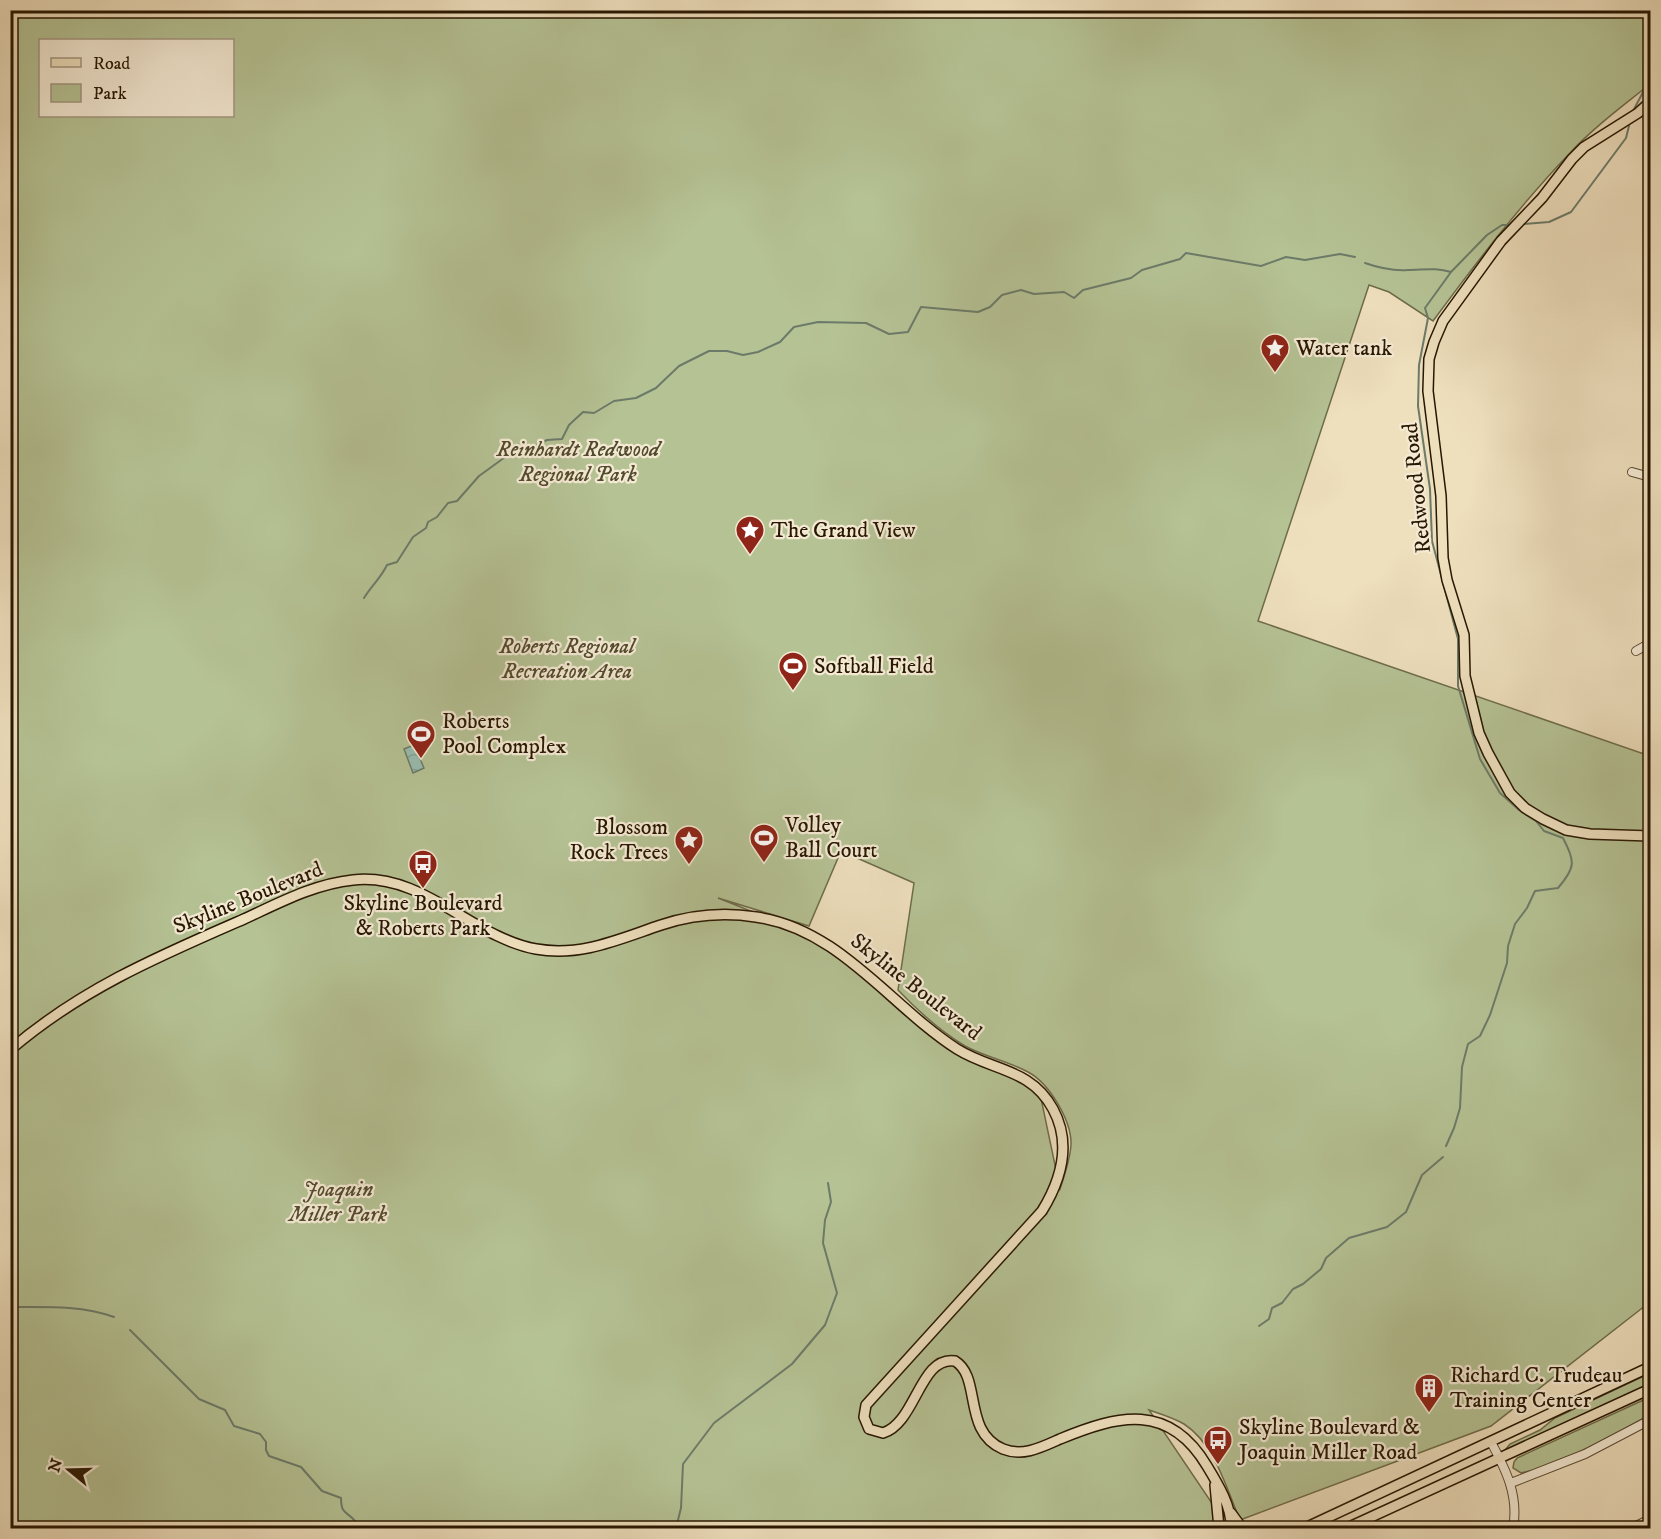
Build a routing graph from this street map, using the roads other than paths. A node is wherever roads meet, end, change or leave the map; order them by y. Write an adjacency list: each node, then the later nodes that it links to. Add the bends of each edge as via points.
1 (1650, 102): 6 (main road, Redwood Road, via 1584,147 1501,241 1443,321 1430,359 1428,391 1445,569 1464,635 1465,676 1488,753 1510,793 1543,819 1566,830 1590,834)
2 (1632, 471): 3 (street)
3 (1650, 477)
4 (1650, 643): 5 (street)
5 (1636, 651)
6 (1650, 836)
7 (10, 1050): 13 (main road, Skyline Boulevard, via 61,1010 123,973 333,883 369,880 399,885 422,893 497,938 549,951 593,948 704,916 758,917 784,924 837,950 958,1049 1030,1082 1054,1111 1062,1136 1062,1166 1042,1211 866,1405 864,1417 869,1428 883,1433 894,1429 932,1368 950,1360 959,1364 967,1376 982,1430 1006,1450 1029,1451 1107,1422 1145,1420 1165,1425 1185,1438)
8 (1650, 1367): 11 (main road)
9 (1650, 1389): 12 (main road)
10 (1650, 1420): 14 (street, via 1585,1454)
11 (1491, 1442): 12 (street); 22 (main road)
12 (1499, 1457): 14 (street); 23 (main road)
13 (1214, 1480): 15 (main road, Skyline Boulevard); 16 (main road, Skyline Boulevard)
14 (1511, 1483): 24 (street, via 1515,1503)
15 (1230, 1513): 20 (main road, Skyline Boulevard); 21 (main road)
16 (1217, 1515): 18 (main road); 19 (main road, Skyline Boulevard)
17 (1650, 1520): 25 (street)
18 (1214, 1528)
19 (1219, 1528)
20 (1231, 1528)
21 (1242, 1528)
22 (1305, 1528)
23 (1347, 1528)
24 (1513, 1528)
25 (1632, 1528)

